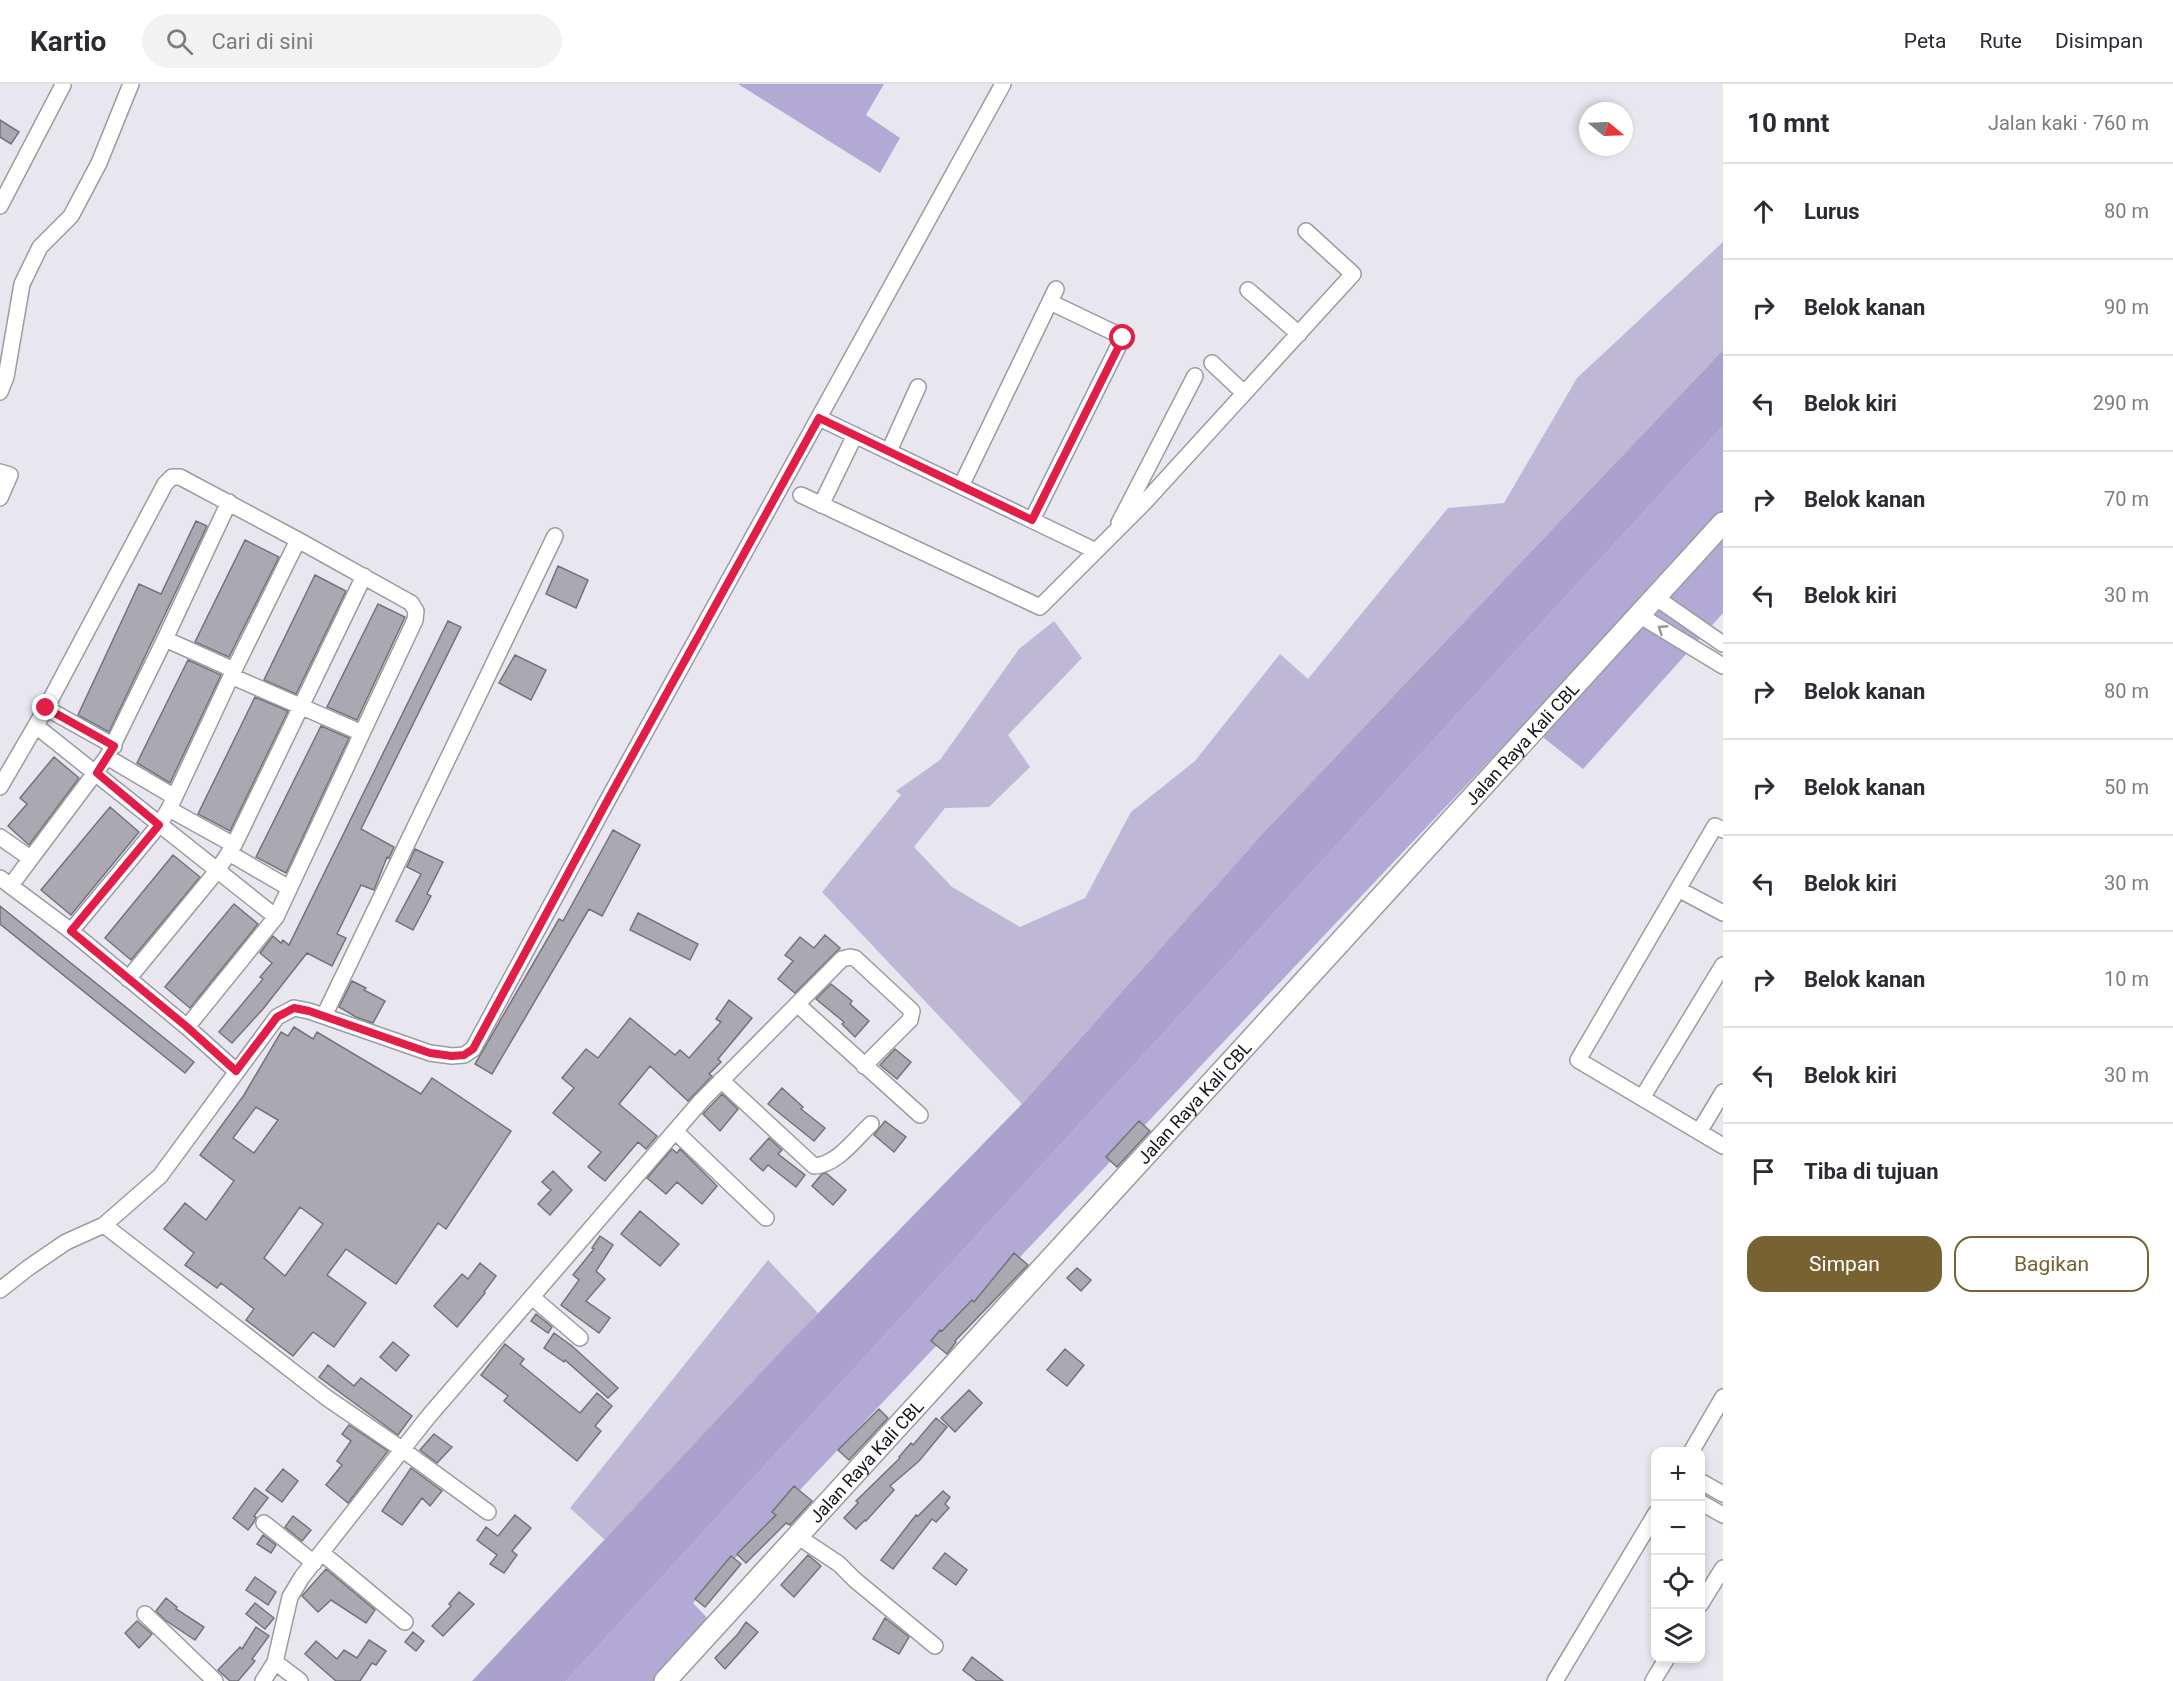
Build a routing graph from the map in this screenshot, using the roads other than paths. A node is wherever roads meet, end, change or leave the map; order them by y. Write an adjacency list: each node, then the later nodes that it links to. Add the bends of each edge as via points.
1 (131, 84): 11 (street, via 99,163 71,216 40,247 22,284 11,354)
2 (1003, 84): 13 (street)
3 (63, 85): 4 (street)
4 (0, 206)
5 (1306, 231): 7 (street, via 1353,274)
6 (1248, 290): 7 (street)
7 (1299, 334): 12 (street)
8 (1212, 363): 12 (street)
9 (1195, 376): 24 (street)
10 (918, 387): 15 (street)
11 (0, 392)
12 (1244, 393): 24 (street)
13 (819, 418): 14 (street); 58 (street, via 473,1049 464,1055 430,1053)
14 (855, 435): 15 (street); 21 (street)
15 (889, 452): 17 (street)
16 (0, 472): 19 (street, via 10,475)
17 (961, 486): 22 (street); 22 (street, via 1053,295 1123,338)
18 (801, 495): 21 (street)
19 (0, 498)
20 (229, 502): 26 (street); 31 (street); 36 (street, via 180,477 172,477 165,484)
21 (822, 505): 27 (street, via 1040,607)
22 (1032, 520): 27 (street)
23 (1723, 523): 29 (main road, Jalan Raya Kali CBL)
24 (1113, 535): 27 (street)
25 (555, 537): 58 (street)
26 (298, 540): 28 (street); 34 (street)
27 (1096, 551)
28 (364, 576): 35 (street); 38 (street, via 411,603 416,611)
29 (1655, 597): 30 (main road, Jalan Raya Kali CBL); 32 (street)
30 (1639, 615): 33 (street, one-way to 30); 85 (main road, Jalan Raya Kali CBL)
31 (165, 639): 34 (street); 39 (street)
32 (1723, 644)
33 (1719, 663)
34 (232, 673): 35 (street); 42 (street)
35 (301, 706): 38 (street); 46 (street)
36 (46, 708): 37 (street); 39 (street)
37 (36, 726): 40 (street); 41 (street)
38 (362, 733): 50 (street)
39 (110, 751): 40 (street); 42 (street)
40 (97, 773): 43 (street); 47 (street)
41 (0, 787)
42 (171, 803): 43 (street); 46 (street)
43 (159, 825): 48 (street); 54 (street)
44 (1723, 830): 51 (street, via 1715,826)
45 (0, 837): 47 (street)
46 (232, 849): 48 (street); 50 (street)
47 (30, 858): 49 (street)
48 (217, 871): 53 (street); 56 (street)
49 (5, 882): 54 (street)
50 (289, 888): 53 (street)
51 (1678, 889): 52 (street); 64 (street, via 1578,1060)
52 (1723, 912)
53 (276, 917): 59 (street)
54 (71, 931): 56 (street)
55 (1723, 965): 64 (street)
56 (128, 979): 59 (street)
57 (797, 1004): 60 (street); 60 (street, via 842,958 855,958 913,1014); 62 (street)
58 (324, 1016): 61 (street, via 294,1008 277,1017)
59 (187, 1027): 61 (street)
60 (864, 1066): 65 (street)
61 (236, 1071): 71 (street, via 160,1176)
62 (721, 1080): 66 (street, via 814,1166 835,1158); 67 (street)
63 (1723, 1092): 68 (street)
64 (1642, 1098): 68 (street)
65 (920, 1115)
66 (871, 1124)
67 (675, 1131): 70 (street); 73 (street)
68 (1699, 1132): 69 (street)
69 (1723, 1146)
70 (766, 1218)
71 (104, 1225): 72 (street, via 66,1242); 77 (street, via 317,1391)
72 (0, 1290)
73 (532, 1297): 74 (street); 77 (street)
74 (580, 1338)
75 (1723, 1397): 76 (street)
76 (1694, 1447)
77 (403, 1450): 81 (street); 86 (street)
78 (1705, 1483): 79 (street)
79 (1723, 1494)
80 (1705, 1504): 82 (street)
81 (488, 1512)
82 (1723, 1515)
83 (1651, 1521): 98 (street)
84 (264, 1523): 86 (street)
85 (797, 1536): 91 (street, via 839,1564); 97 (main road, Jalan Raya Kali CBL)
86 (318, 1558): 90 (street); 92 (street, via 290,1597)
87 (1723, 1568): 88 (street)
88 (1705, 1598)
89 (145, 1614): 94 (street)
90 (405, 1622)
91 (935, 1646)
92 (275, 1662): 95 (street); 96 (street)
93 (1664, 1663): 99 (street)
94 (215, 1681)
95 (263, 1681)
96 (300, 1681)
97 (665, 1681)
98 (1555, 1681)
99 (1653, 1681)

